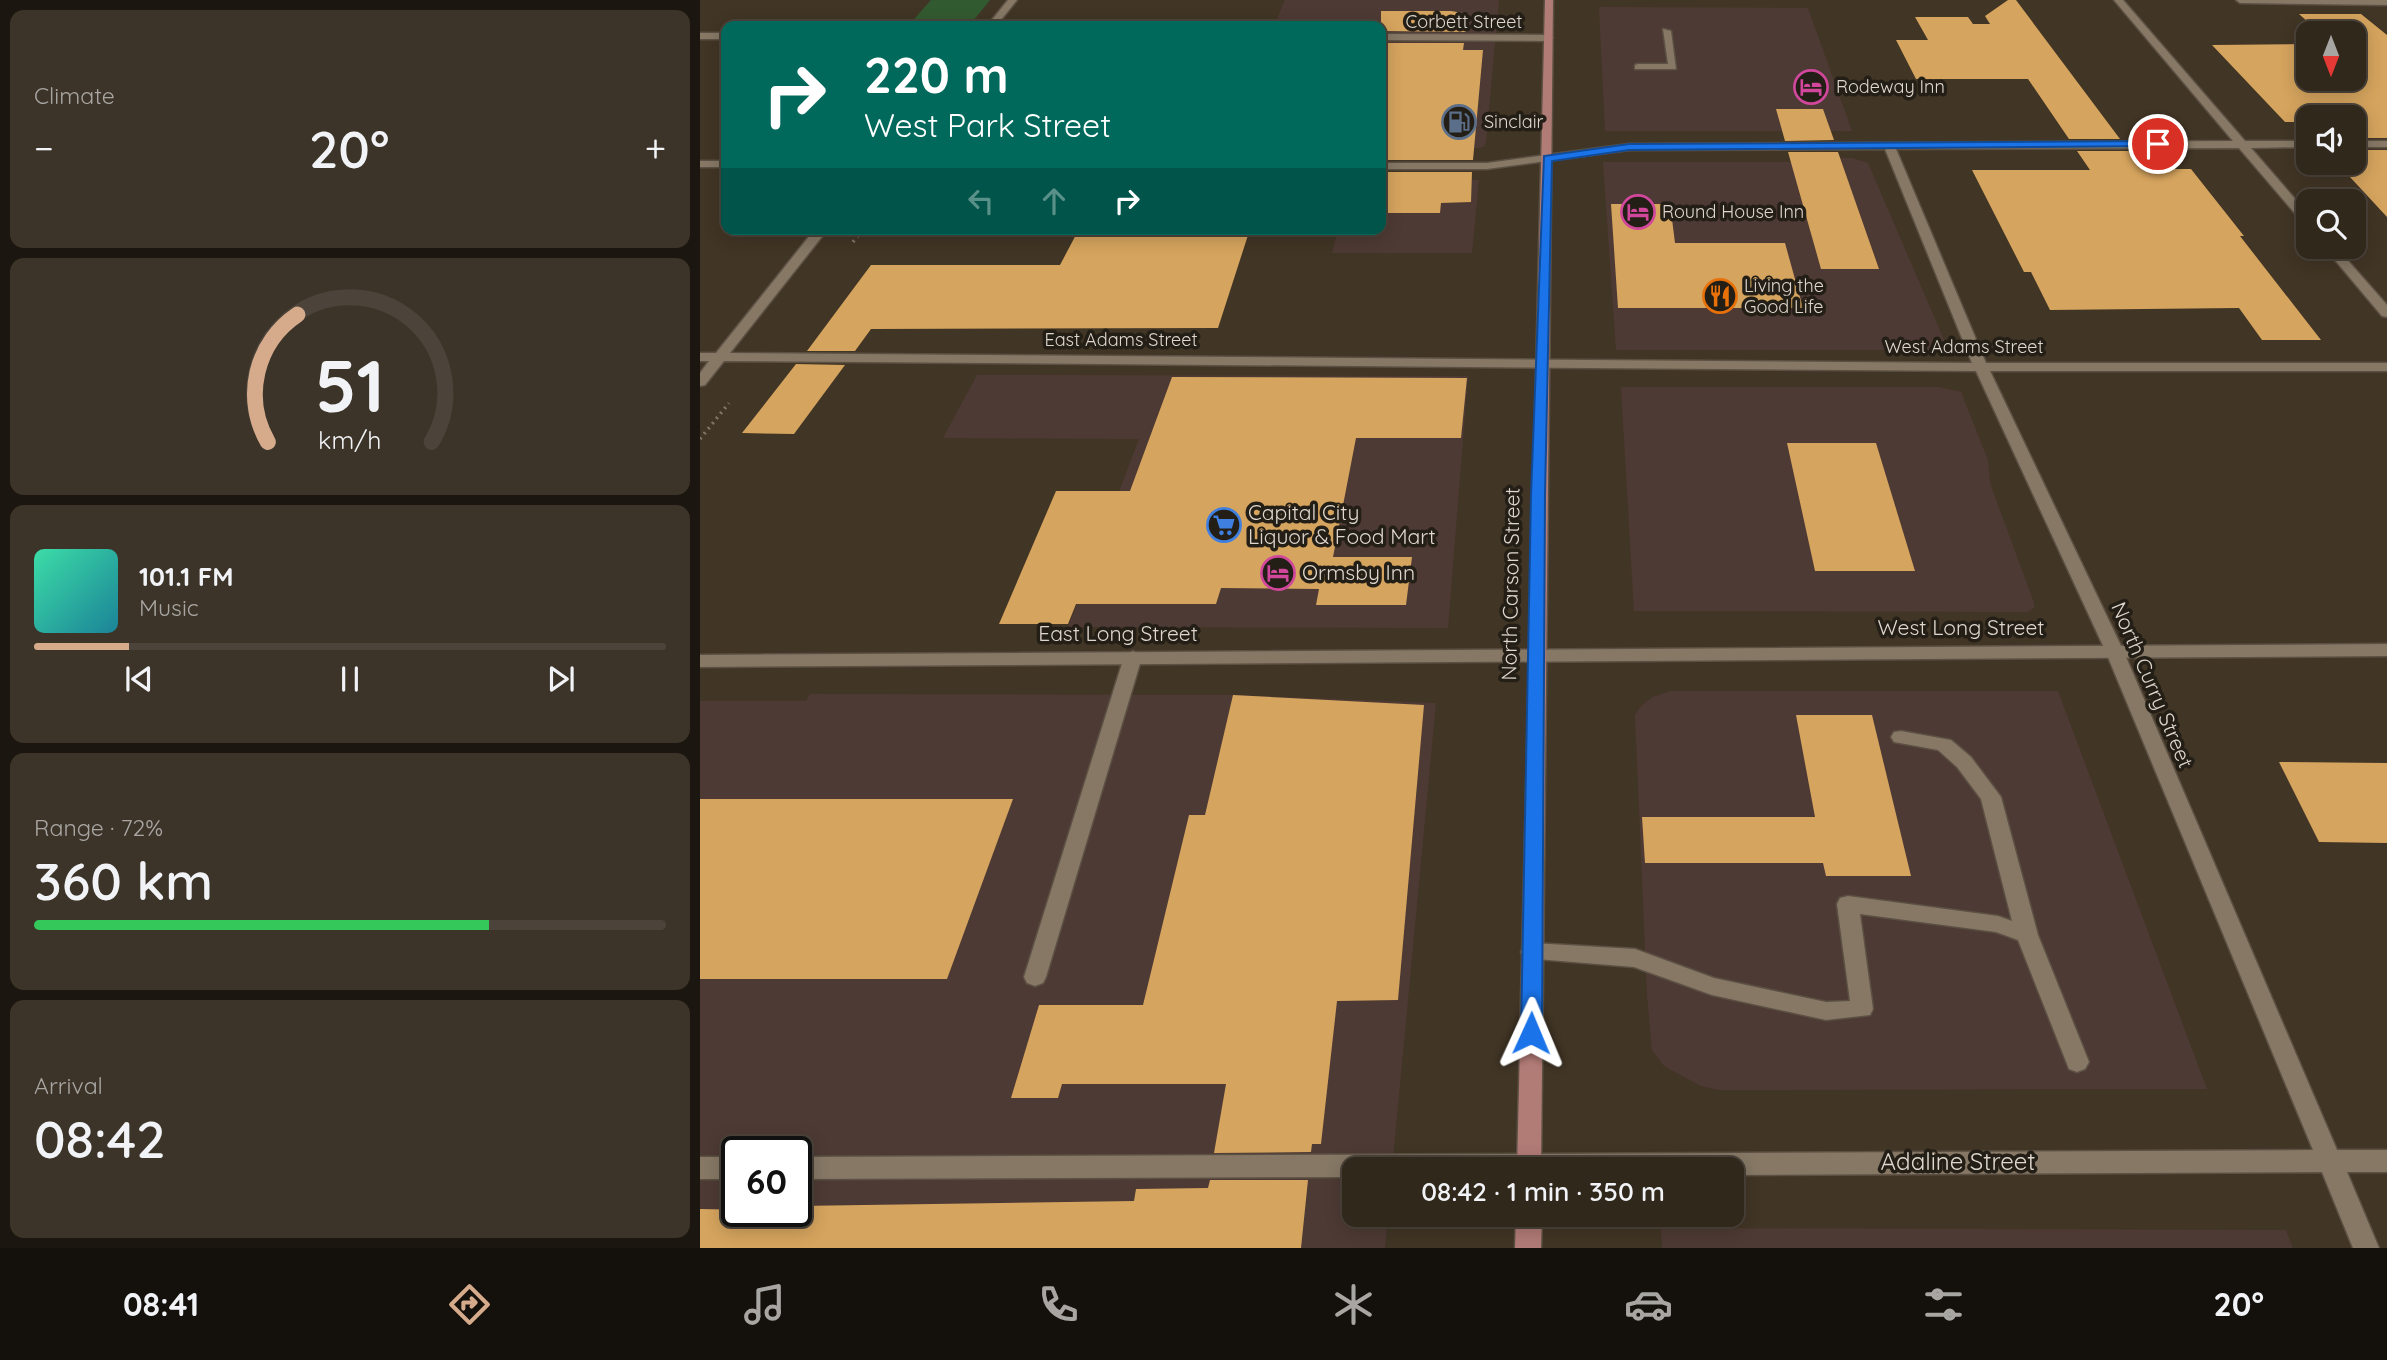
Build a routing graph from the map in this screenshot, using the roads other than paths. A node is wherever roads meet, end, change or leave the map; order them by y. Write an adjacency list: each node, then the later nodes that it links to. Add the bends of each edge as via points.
1 (1013, 0): 6 (street)
2 (1549, 0): 11 (main road, North Carson Street)
3 (2118, 0): 14 (street)
4 (2240, 0): 5 (street)
5 (2387, 2)
6 (995, 21)
7 (1666, 31): 12 (street, via 1673,67)
8 (700, 36): 9 (street)
9 (721, 36)
10 (1386, 37): 11 (street, Corbett Street)
11 (1548, 38): 18 (main road, North Carson Street)
12 (1638, 67)
13 (1888, 144): 14 (street); 18 (street, via 1629,147); 29 (street, North Curry Street)
14 (2242, 144): 15 (street); 22 (street)
15 (2296, 144)
16 (2366, 144): 17 (street)
17 (2387, 145)
18 (1547, 158): 21 (street, via 1486,166); 28 (main road, North Carson Street)
19 (700, 164): 20 (street)
20 (721, 164)
21 (1386, 166)
22 (2296, 208)
23 (817, 235): 27 (street)
24 (2340, 259): 25 (street)
25 (2387, 313)
26 (700, 357): 27 (street, East Adams Street)
27 (720, 357): 28 (street, East Adams Street); 31 (street)
28 (1541, 361): 29 (street, West Adams Street); 34 (main road, North Carson Street)
29 (1981, 366): 30 (street, West Adams Street); 32 (street, North Curry Street)
30 (2387, 366)
31 (700, 382)
32 (2114, 649): 33 (street, West Long Street); 34 (street, West Long Street); 43 (street, North Curry Street)
33 (2387, 649)
34 (1536, 653): 35 (street, East Long Street); 39 (main road, North Carson Street)
35 (1133, 657): 36 (street, East Long Street); 40 (street)
36 (700, 661)
37 (1901, 737): 38 (street, via 1944,745 1991,797)
38 (2027, 935): 39 (street, via 1998,924 1848,904 1862,1009 1826,1012 1712,986 1635,958); 41 (street)
39 (1532, 952): 42 (main road, North Carson Street)
40 (1035, 977)
41 (2077, 1062)
42 (1529, 1157)
43 (2329, 1161): 44 (street, Adaline Street); 45 (street, Adaline Street); 52 (street, North Curry Street)
44 (2387, 1161)
45 (1744, 1165)
46 (1342, 1167): 49 (street, Adaline Street)
47 (700, 1168): 48 (street)
48 (721, 1168)
49 (812, 1168)
50 (1529, 1227): 51 (main road)
51 (1528, 1248)
52 (2366, 1248)

